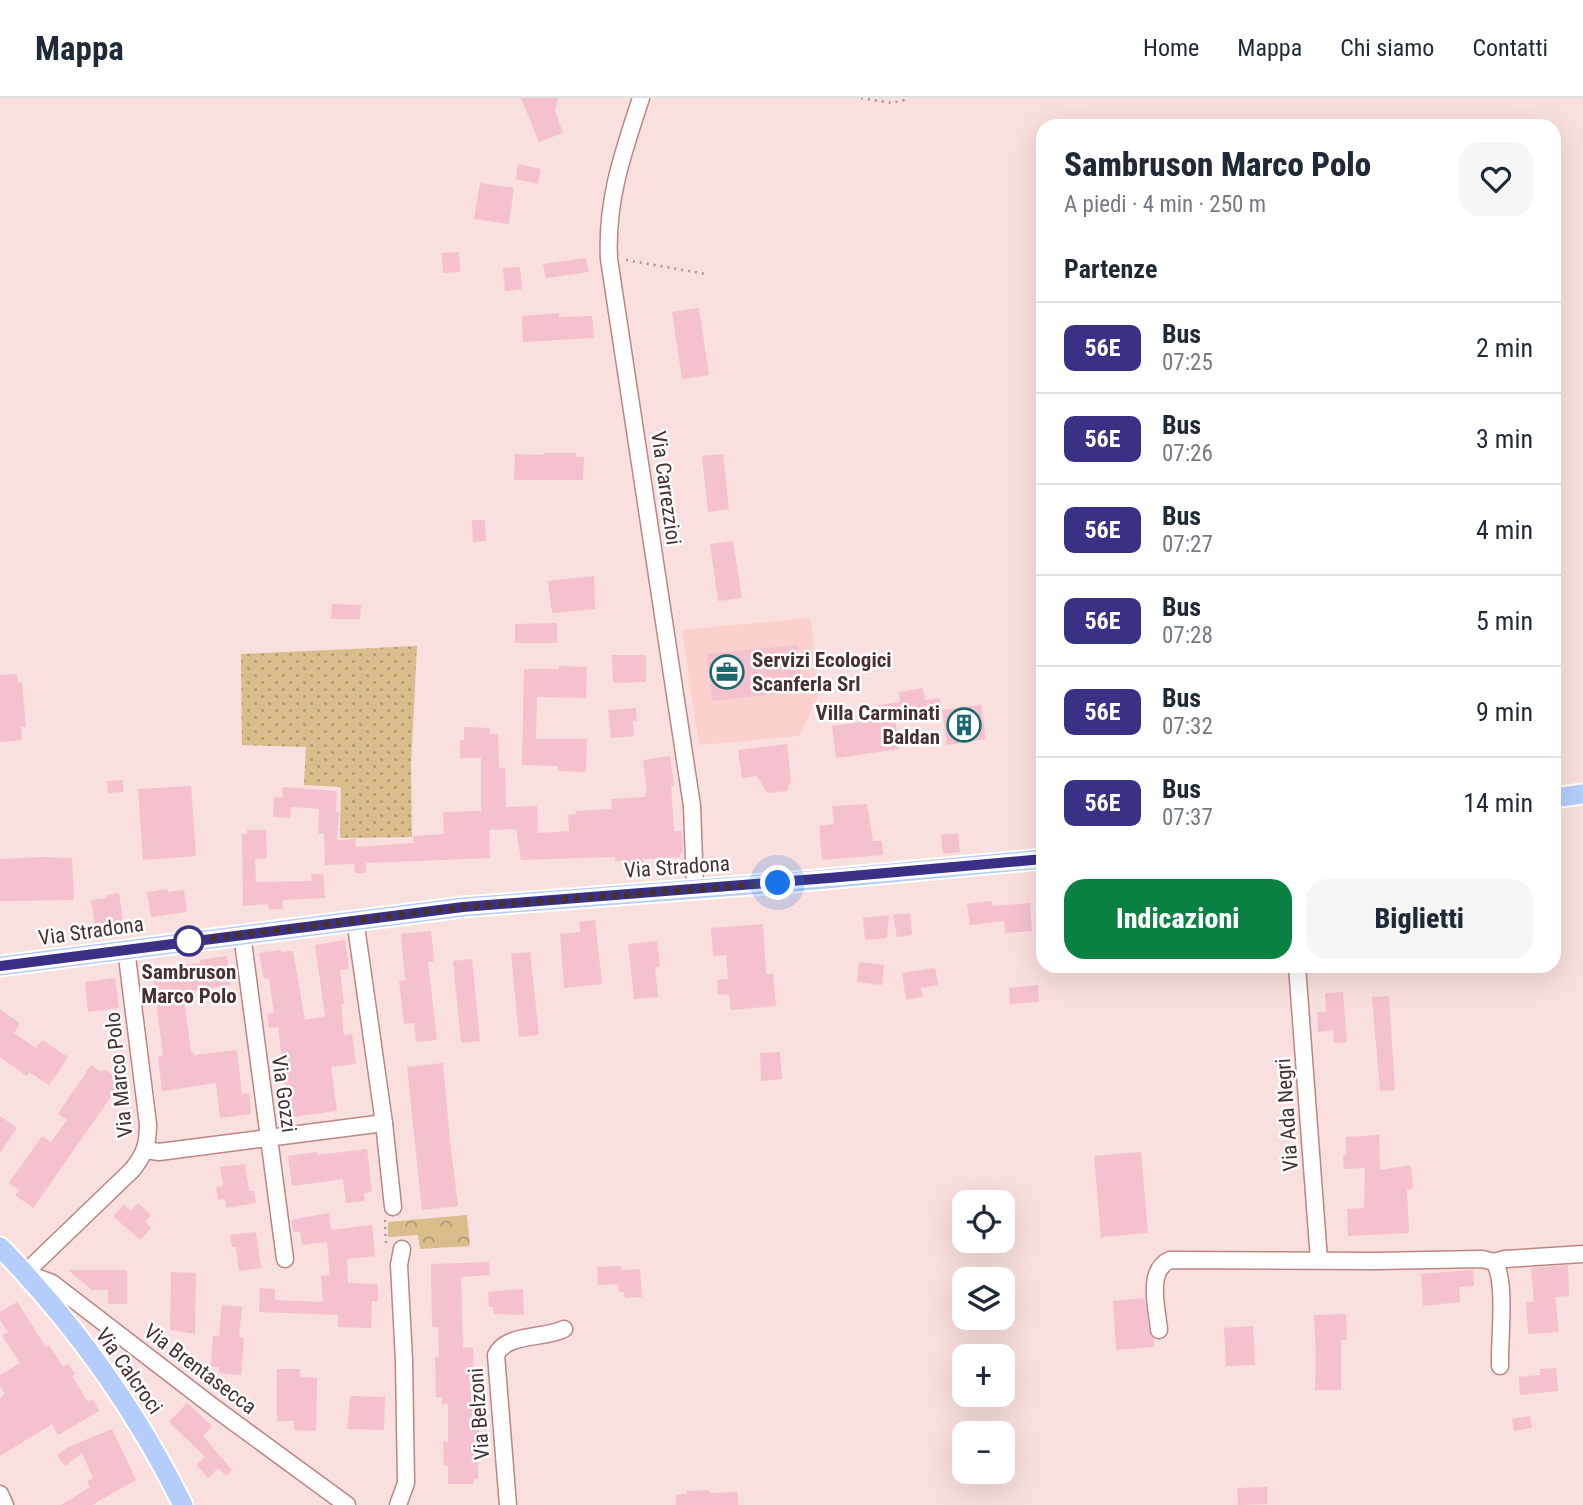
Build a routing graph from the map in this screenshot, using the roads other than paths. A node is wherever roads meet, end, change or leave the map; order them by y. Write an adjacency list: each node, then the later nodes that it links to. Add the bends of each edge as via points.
1 (641, 98): 5 (street, Via Carrezzioi, via 613,189 609,259 692,806)
2 (1583, 794): 3 (main road)
3 (1561, 797)
4 (1036, 860): 5 (main road, Via Stradona)
5 (695, 888): 6 (main road, Via Stradona)
6 (355, 919): 7 (main road, Via Stradona); 11 (street)
7 (242, 934): 8 (main road, Via Stradona); 12 (street, Via Gozzi)
8 (125, 949): 9 (main road, Via Stradona); 13 (street, Via Marco Polo, via 148,1124)
9 (0, 966)
10 (1298, 973): 19 (street, Via Ada Negri)
11 (384, 1124): 12 (street); 14 (street)
12 (268, 1137): 13 (street); 18 (street, Via Gozzi)
13 (146, 1150): 21 (street, Via Marco Polo, via 132,1170)
14 (393, 1207)
15 (0, 1247): 21 (main road, Via Calcroci)
16 (402, 1249): 29 (street, via 406,1483)
17 (1583, 1255): 20 (street)
18 (285, 1259)
19 (1319, 1260): 20 (street); 23 (street, via 1170,1260 1161,1264 1156,1274)
20 (1494, 1262): 24 (street, via 1499,1273)
21 (25, 1273): 27 (main road, Via Calcroci, via 136,1418); 28 (street, Via Brentasecca, via 52,1283)
22 (564, 1329): 30 (street, Via Belzoni, via 506,1343 496,1355)
23 (1159, 1330)
24 (1500, 1366)
25 (0, 1494): 26 (street)
26 (5, 1505)
27 (184, 1505)
28 (347, 1505)
29 (398, 1505)
30 (508, 1505)

